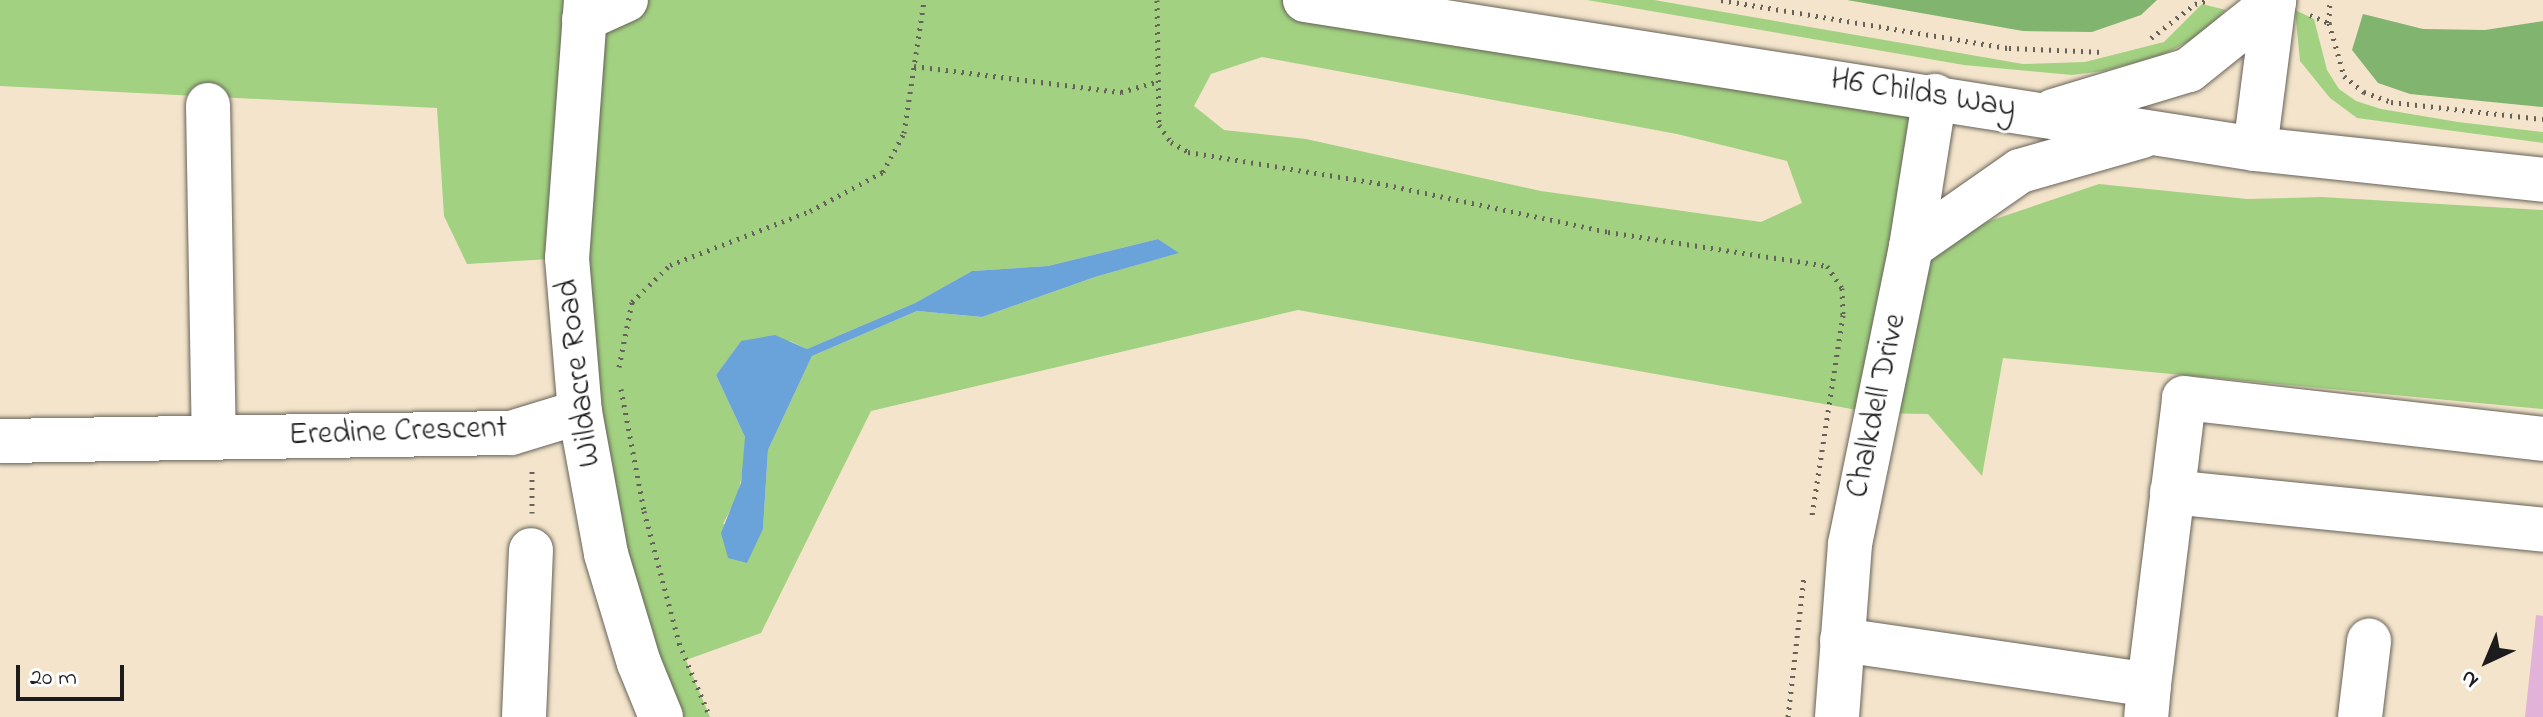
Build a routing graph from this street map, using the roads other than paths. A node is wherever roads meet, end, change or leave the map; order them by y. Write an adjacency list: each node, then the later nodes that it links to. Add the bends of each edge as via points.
1 (626, 0): 4 (street, Wildacre Road)
2 (1305, 0): 5 (street, H6 Childs Way)
3 (2274, 1): 7 (street, via 2189,70); 9 (street)
4 (585, 9): 12 (street, Wildacre Road, via 567,258)
5 (1935, 96): 7 (street, H6 Childs Way); 11 (street, Chalkdell Drive)
6 (208, 105): 13 (street)
7 (2043, 115): 8 (street, H6 Childs Way)
8 (2152, 133): 9 (street, H6 Childs Way); 11 (street, via 2020,171)
9 (2255, 149): 10 (street, H6 Childs Way)
10 (2543, 180)
11 (1911, 247): 19 (street, Chalkdell Drive, via 1850,544)
12 (580, 412): 13 (street, Eredine Crescent, via 511,433); 23 (street, Wildacre Road, via 606,554)
13 (214, 438): 15 (street, Eredine Crescent)
14 (2543, 439): 16 (street, via 2184,398)
15 (0, 441)
16 (2172, 492): 17 (street); 21 (street)
17 (2543, 530)
18 (531, 550): 22 (street)
19 (1842, 640): 21 (street); 24 (street, Chalkdell Drive)
20 (2369, 641): 25 (street)
21 (2147, 701)
22 (524, 717)
23 (661, 717)
24 (1837, 717)
25 (2360, 717)

